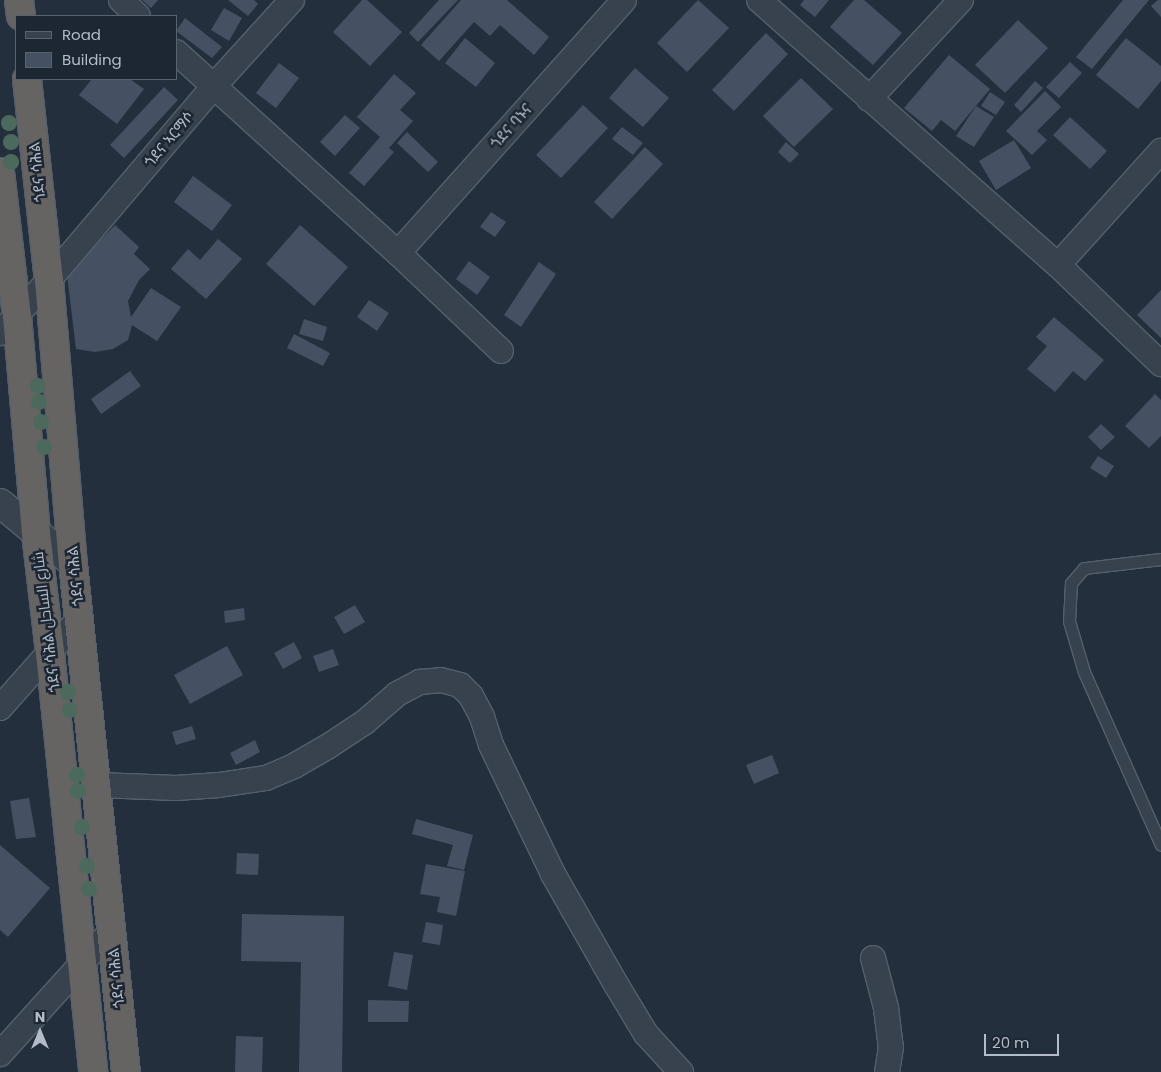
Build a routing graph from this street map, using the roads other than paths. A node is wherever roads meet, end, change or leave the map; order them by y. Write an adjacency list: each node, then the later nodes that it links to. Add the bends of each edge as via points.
1 (19, 0): 7 (highway)
2 (121, 0): 8 (street)
3 (292, 0): 11 (street, ጎደና ኣርማሶ)
4 (624, 0): 15 (street, ጎደና ባኑና)
5 (759, 0): 12 (street)
6 (961, 0): 12 (street)
7 (21, 15)
8 (137, 15)
9 (178, 54): 11 (street)
10 (27, 80): 17 (highway, ጎደና ሳሕል)
11 (214, 86): 15 (street); 17 (street, ጎደና ኣርማሶ)
12 (869, 99): 16 (street)
13 (1161, 151): 16 (street)
14 (0, 172): 18 (highway, ጎደና ሳሕል شارع الساحل)
15 (398, 253): 19 (street)
16 (1058, 265): 20 (street)
17 (49, 280): 18 (street, ጎደና ኣርማሶ); 24 (highway, ጎደና ሳሕል)
18 (8, 324): 22 (highway, ጎደና ሳሕል شارع الساحل)
19 (501, 351)
20 (1161, 364)
21 (0, 503): 22 (street)
22 (36, 533): 24 (street); 26 (highway, ጎደና ሳሕል شارع الساحل)
23 (1161, 559): 29 (lane, via 1084,568 1071,582 1068,621 1084,672)
24 (73, 563): 25 (highway, ጎደና ሳሕል)
25 (79, 619): 26 (street); 28 (highway, ጎደና ሳሕል)
26 (50, 653): 27 (street); 32 (highway, ጎደና ሳሕል شارع الساحل)
27 (0, 708)
28 (98, 785): 30 (highway, ጎደና ሳሕል); 36 (street, via 176,788 266,778 327,747 365,722 396,694 420,682 441,680 460,685 471,696 553,874 646,1034)
29 (1161, 845)
30 (111, 931): 32 (street); 35 (highway, ጎደና ሳሕል)
31 (873, 958): 37 (street, via 886,1008 891,1047)
32 (82, 963): 33 (street); 34 (highway, ጎደና ሳሕል شارع الساحل)
33 (0, 1054)
34 (93, 1072)
35 (126, 1072)
36 (681, 1072)
37 (887, 1072)

